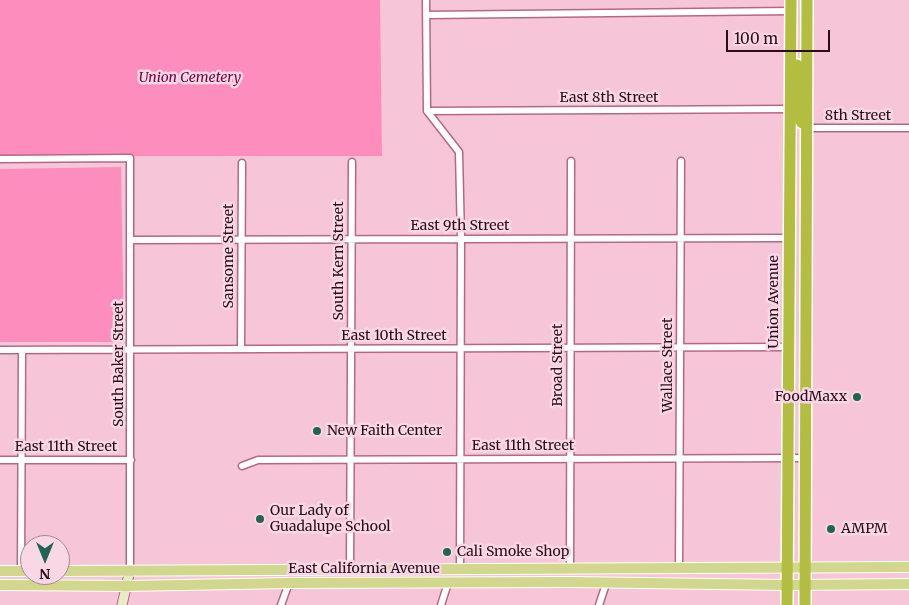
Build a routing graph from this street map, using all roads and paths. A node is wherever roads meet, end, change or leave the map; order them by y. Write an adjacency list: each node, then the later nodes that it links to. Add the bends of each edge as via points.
1 (426, 0): 4 (street)
2 (807, 0): 8 (highway)
3 (791, 5): 4 (street); 5 (highway, Union Avenue)
4 (426, 15): 7 (street)
5 (790, 56): 6 (highway, Union Avenue); 8 (highway, via 798,69 799,118)
6 (790, 109): 7 (street, East 8th Street); 17 (highway, Union Avenue)
7 (427, 111): 19 (street, via 460,152)
8 (807, 128): 9 (street, 8th Street); 33 (highway)
9 (909, 128)
10 (0, 159): 20 (street, South Baker Street, via 130,158)
11 (572, 161): 15 (street, Broad Street)
12 (681, 161): 16 (street, Wallace Street)
13 (352, 162): 18 (street, South Kern Street)
14 (242, 163): 21 (street, Sansome Street)
15 (571, 238): 16 (street, East 9th Street); 19 (street, East 9th Street); 23 (street, Broad Street)
16 (681, 238): 17 (street, East 9th Street); 24 (street, Wallace Street)
17 (789, 238): 25 (highway, Union Avenue)
18 (351, 239): 19 (street, East 9th Street); 21 (street, East 9th Street); 28 (street, South Kern Street)
19 (461, 239): 22 (street)
20 (131, 240): 21 (street, East 9th Street); 26 (street, South Baker Street)
21 (242, 240): 27 (street, Sansome Street)
22 (461, 348): 23 (street, East 10th Street); 28 (street, East 10th Street); 34 (street)
23 (571, 348): 24 (street, East 10th Street); 35 (street, Broad Street)
24 (681, 348): 25 (street, East 10th Street); 31 (street, Wallace Street)
25 (789, 348): 32 (highway, Union Avenue)
26 (131, 349): 27 (street, East 10th Street); 30 (street, East 10th Street); 38 (street, South Baker Street)
27 (241, 349): 28 (street, East 10th Street)
28 (351, 349): 39 (street, South Kern Street)
29 (0, 350): 30 (street, East 10th Street)
30 (22, 350): 37 (street)
31 (680, 458): 32 (street, East 11th Street); 35 (street, East 11th Street); 46 (street, Wallace Street)
32 (788, 458): 33 (street, East 11th Street); 43 (highway, Union Avenue)
33 (806, 458): 42 (highway)
34 (461, 459): 35 (street, East 11th Street); 39 (street, East 11th Street); 47 (street)
35 (570, 459): 49 (street, Broad Street)
36 (0, 460): 37 (street, East 11th Street)
37 (21, 460): 38 (street, East 11th Street); 41 (street)
38 (131, 460): 51 (street, South Baker Street)
39 (351, 460): 40 (street, East 11th Street, via 258,460); 52 (street, South Kern Street)
40 (242, 466)
41 (24, 535)
42 (805, 566): 43 (main road, East California Avenue); 44 (main road, East California Avenue); 63 (highway)
43 (788, 567): 46 (main road, East California Avenue); 62 (highway, Union Avenue)
44 (909, 567)
45 (653, 568): 46 (main road, East California Avenue); 49 (main road, East California Avenue); 59 (main road, via 643,575 608,577)
46 (680, 568)
47 (460, 569): 48 (main road, East California Avenue); 52 (main road, East California Avenue)
48 (501, 569): 49 (main road, East California Avenue); 57 (main road, via 455,577)
49 (570, 569): 58 (main road, via 565,575)
50 (70, 570): 51 (main road, East California Avenue)
51 (130, 570): 52 (main road, East California Avenue); 64 (street)
52 (350, 570): 56 (main road, via 340,577)
53 (0, 571): 54 (main road)
54 (20, 571)
55 (289, 583): 56 (main road, East California Avenue); 64 (main road, East California Avenue); 66 (street)
56 (302, 583): 57 (main road, East California Avenue)
57 (448, 583): 58 (main road, East California Avenue); 67 (street)
58 (519, 583): 59 (main road, East California Avenue)
59 (606, 584): 62 (main road, East California Avenue); 68 (street)
60 (909, 584): 63 (main road, East California Avenue)
61 (0, 585): 64 (main road, East California Avenue)
62 (787, 585): 63 (main road, East California Avenue); 69 (highway, Union Avenue)
63 (805, 585): 70 (highway)
64 (127, 586): 65 (street)
65 (122, 605)
66 (281, 605)
67 (441, 605)
68 (599, 605)
69 (787, 605)
70 (805, 605)

